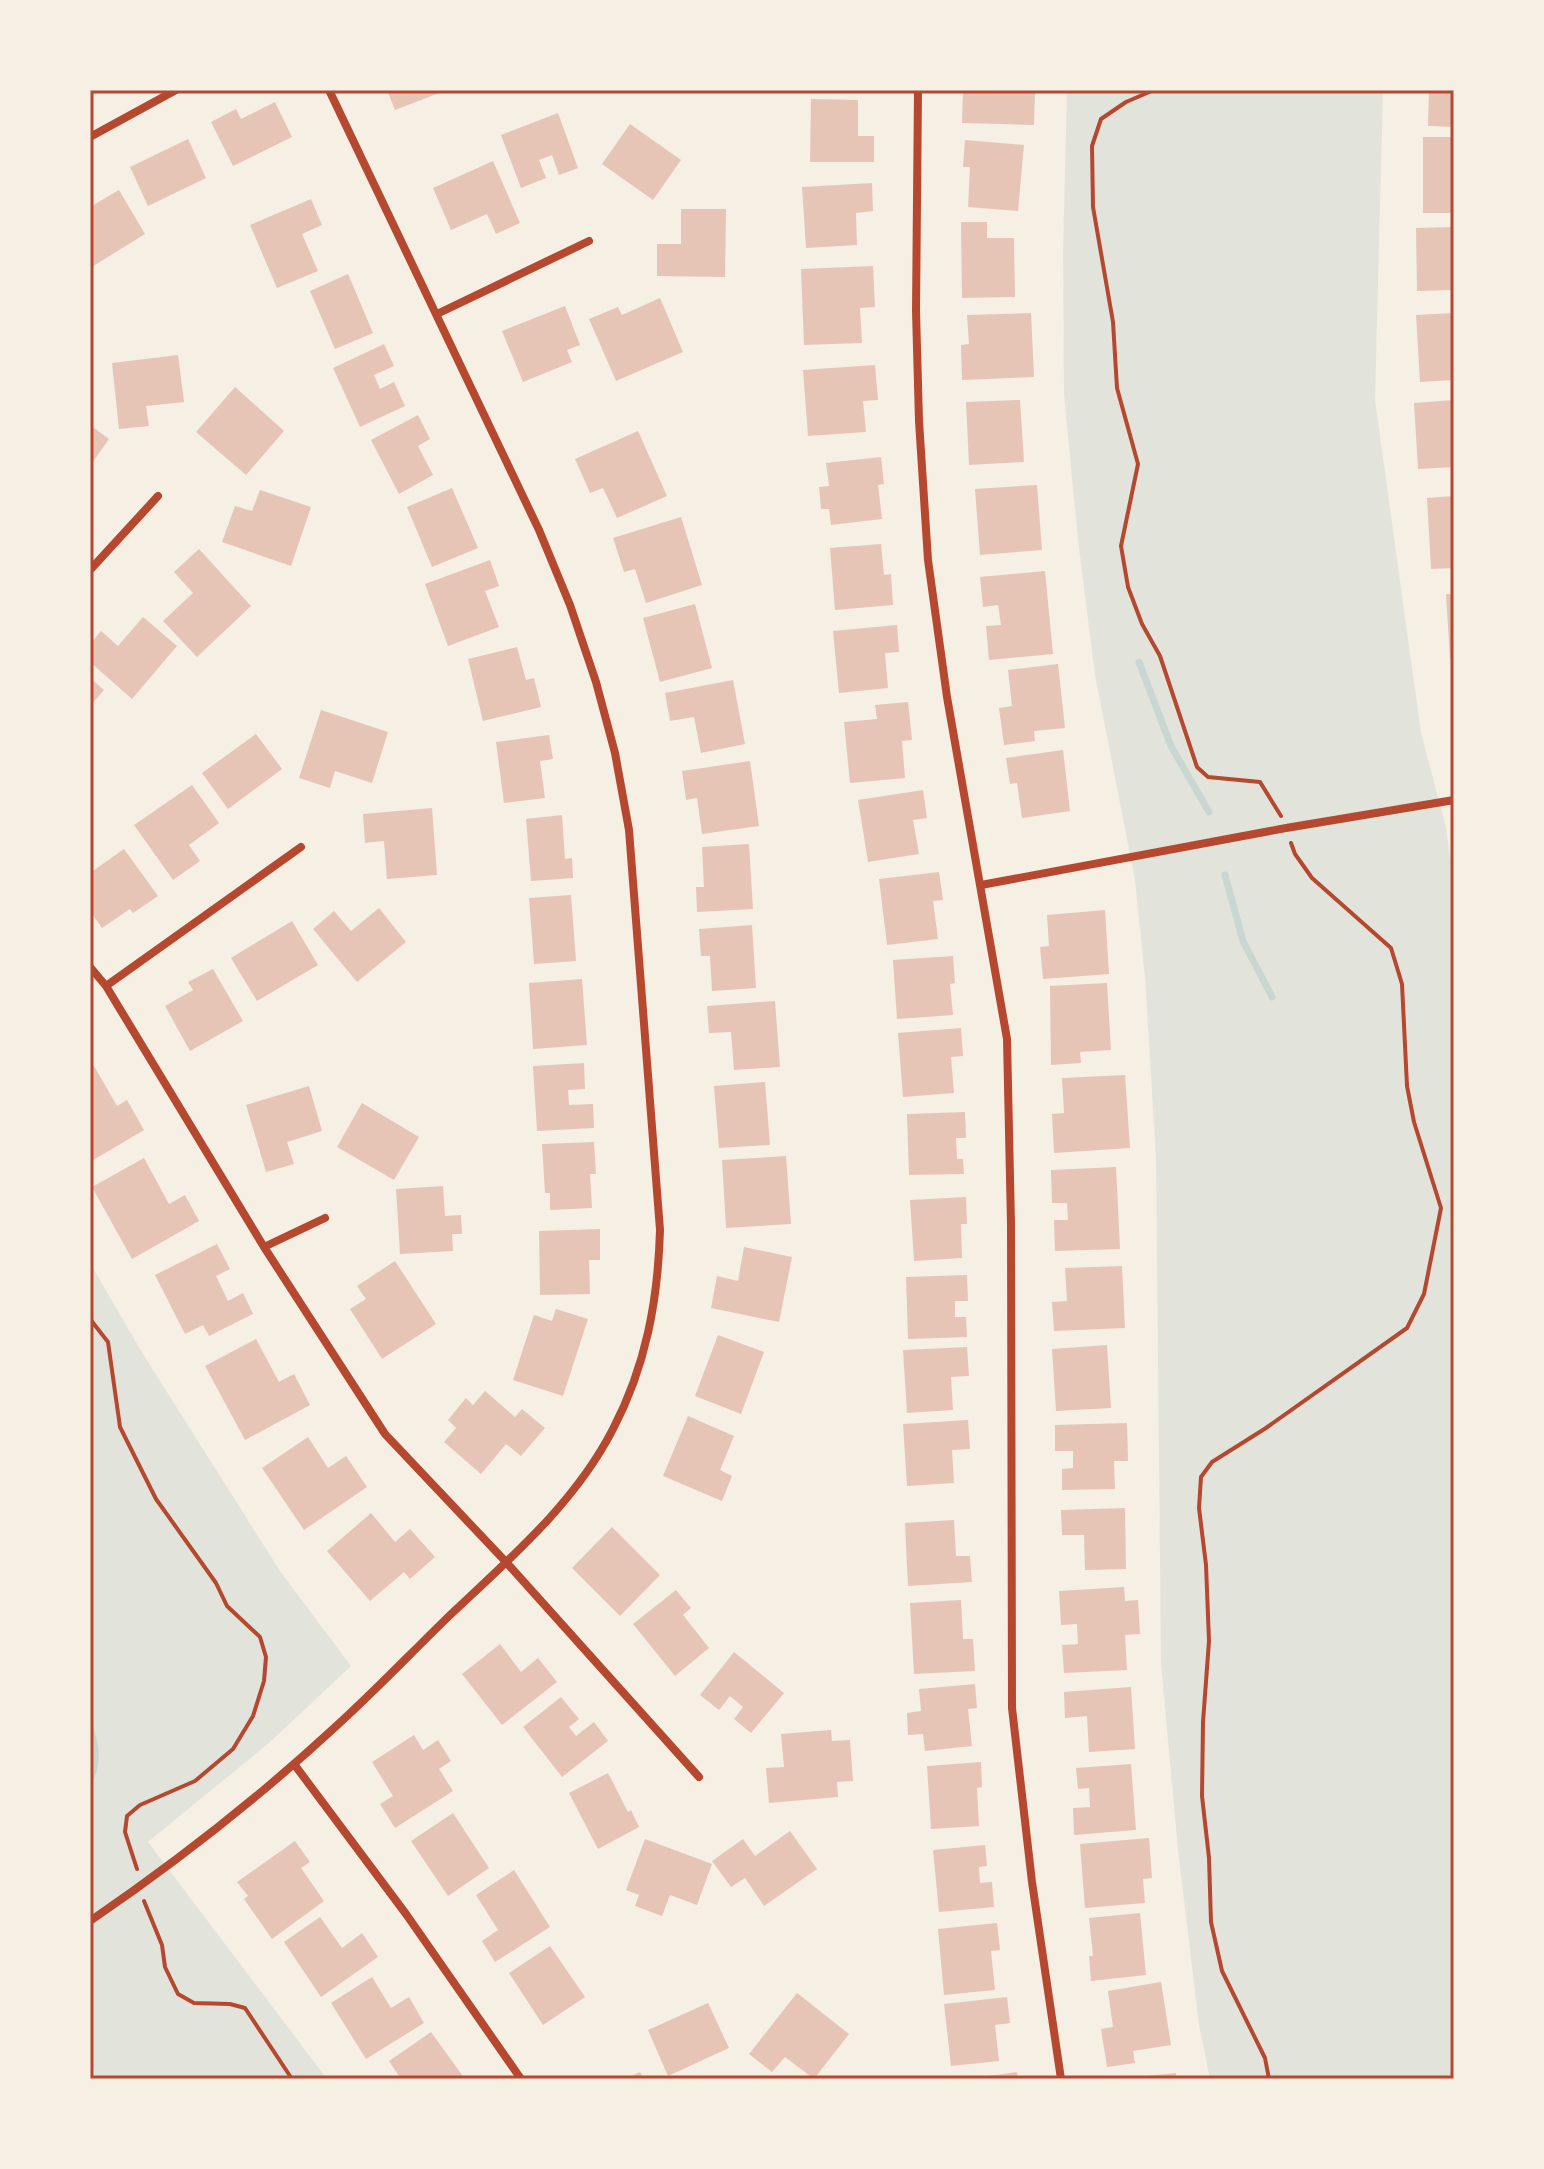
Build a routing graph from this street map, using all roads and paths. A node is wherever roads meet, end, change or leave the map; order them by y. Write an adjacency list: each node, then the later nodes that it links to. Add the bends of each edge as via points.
1 (176, 90): 5 (street)
2 (329, 90): 7 (street)
3 (918, 90): 13 (street, via 916,326 928,560)
4 (1154, 90): 11 (path, via 1101,119 1092,146 1093,207 1113,322 1117,388 1138,464 1121,546 1128,587 1160,656 1197,767 1208,777 1260,782)
5 (90, 137)
6 (589, 241): 7 (street)
7 (437, 314): 19 (street, via 570,605 615,753 636,903 660,1230 652,1320 613,1429 581,1481)
8 (158, 496): 9 (street)
9 (90, 570)
10 (1454, 800): 11 (street)
11 (1286, 828): 13 (street); 27 (path, via 1295,854 1312,878 1391,948 1402,984 1407,1086 1441,1208 1424,1294 1407,1328 1212,1462 1201,1477 1209,1641 1202,1796 1211,1922 1222,1971 1260,2045)
12 (301, 847): 15 (street)
13 (981, 885): 26 (street, via 1007,1039 1012,1708)
14 (90, 967): 15 (street)
15 (106, 986): 17 (street)
16 (325, 1218): 17 (street)
17 (264, 1247): 19 (street, via 385,1434)
18 (90, 1319): 22 (path, via 108,1342 120,1427 156,1499 227,1606 260,1637 266,1657 253,1716 233,1749 207,1774 127,1816 125,1832)
19 (506, 1562): 20 (street); 21 (street)
20 (294, 1764): 22 (street); 25 (street)
21 (699, 1777)
22 (140, 1887): 23 (street); 24 (path, via 178,1994 194,2003 245,2008)
23 (90, 1921)
24 (292, 2079)
25 (521, 2079)
26 (1061, 2079)
27 (1269, 2079)

